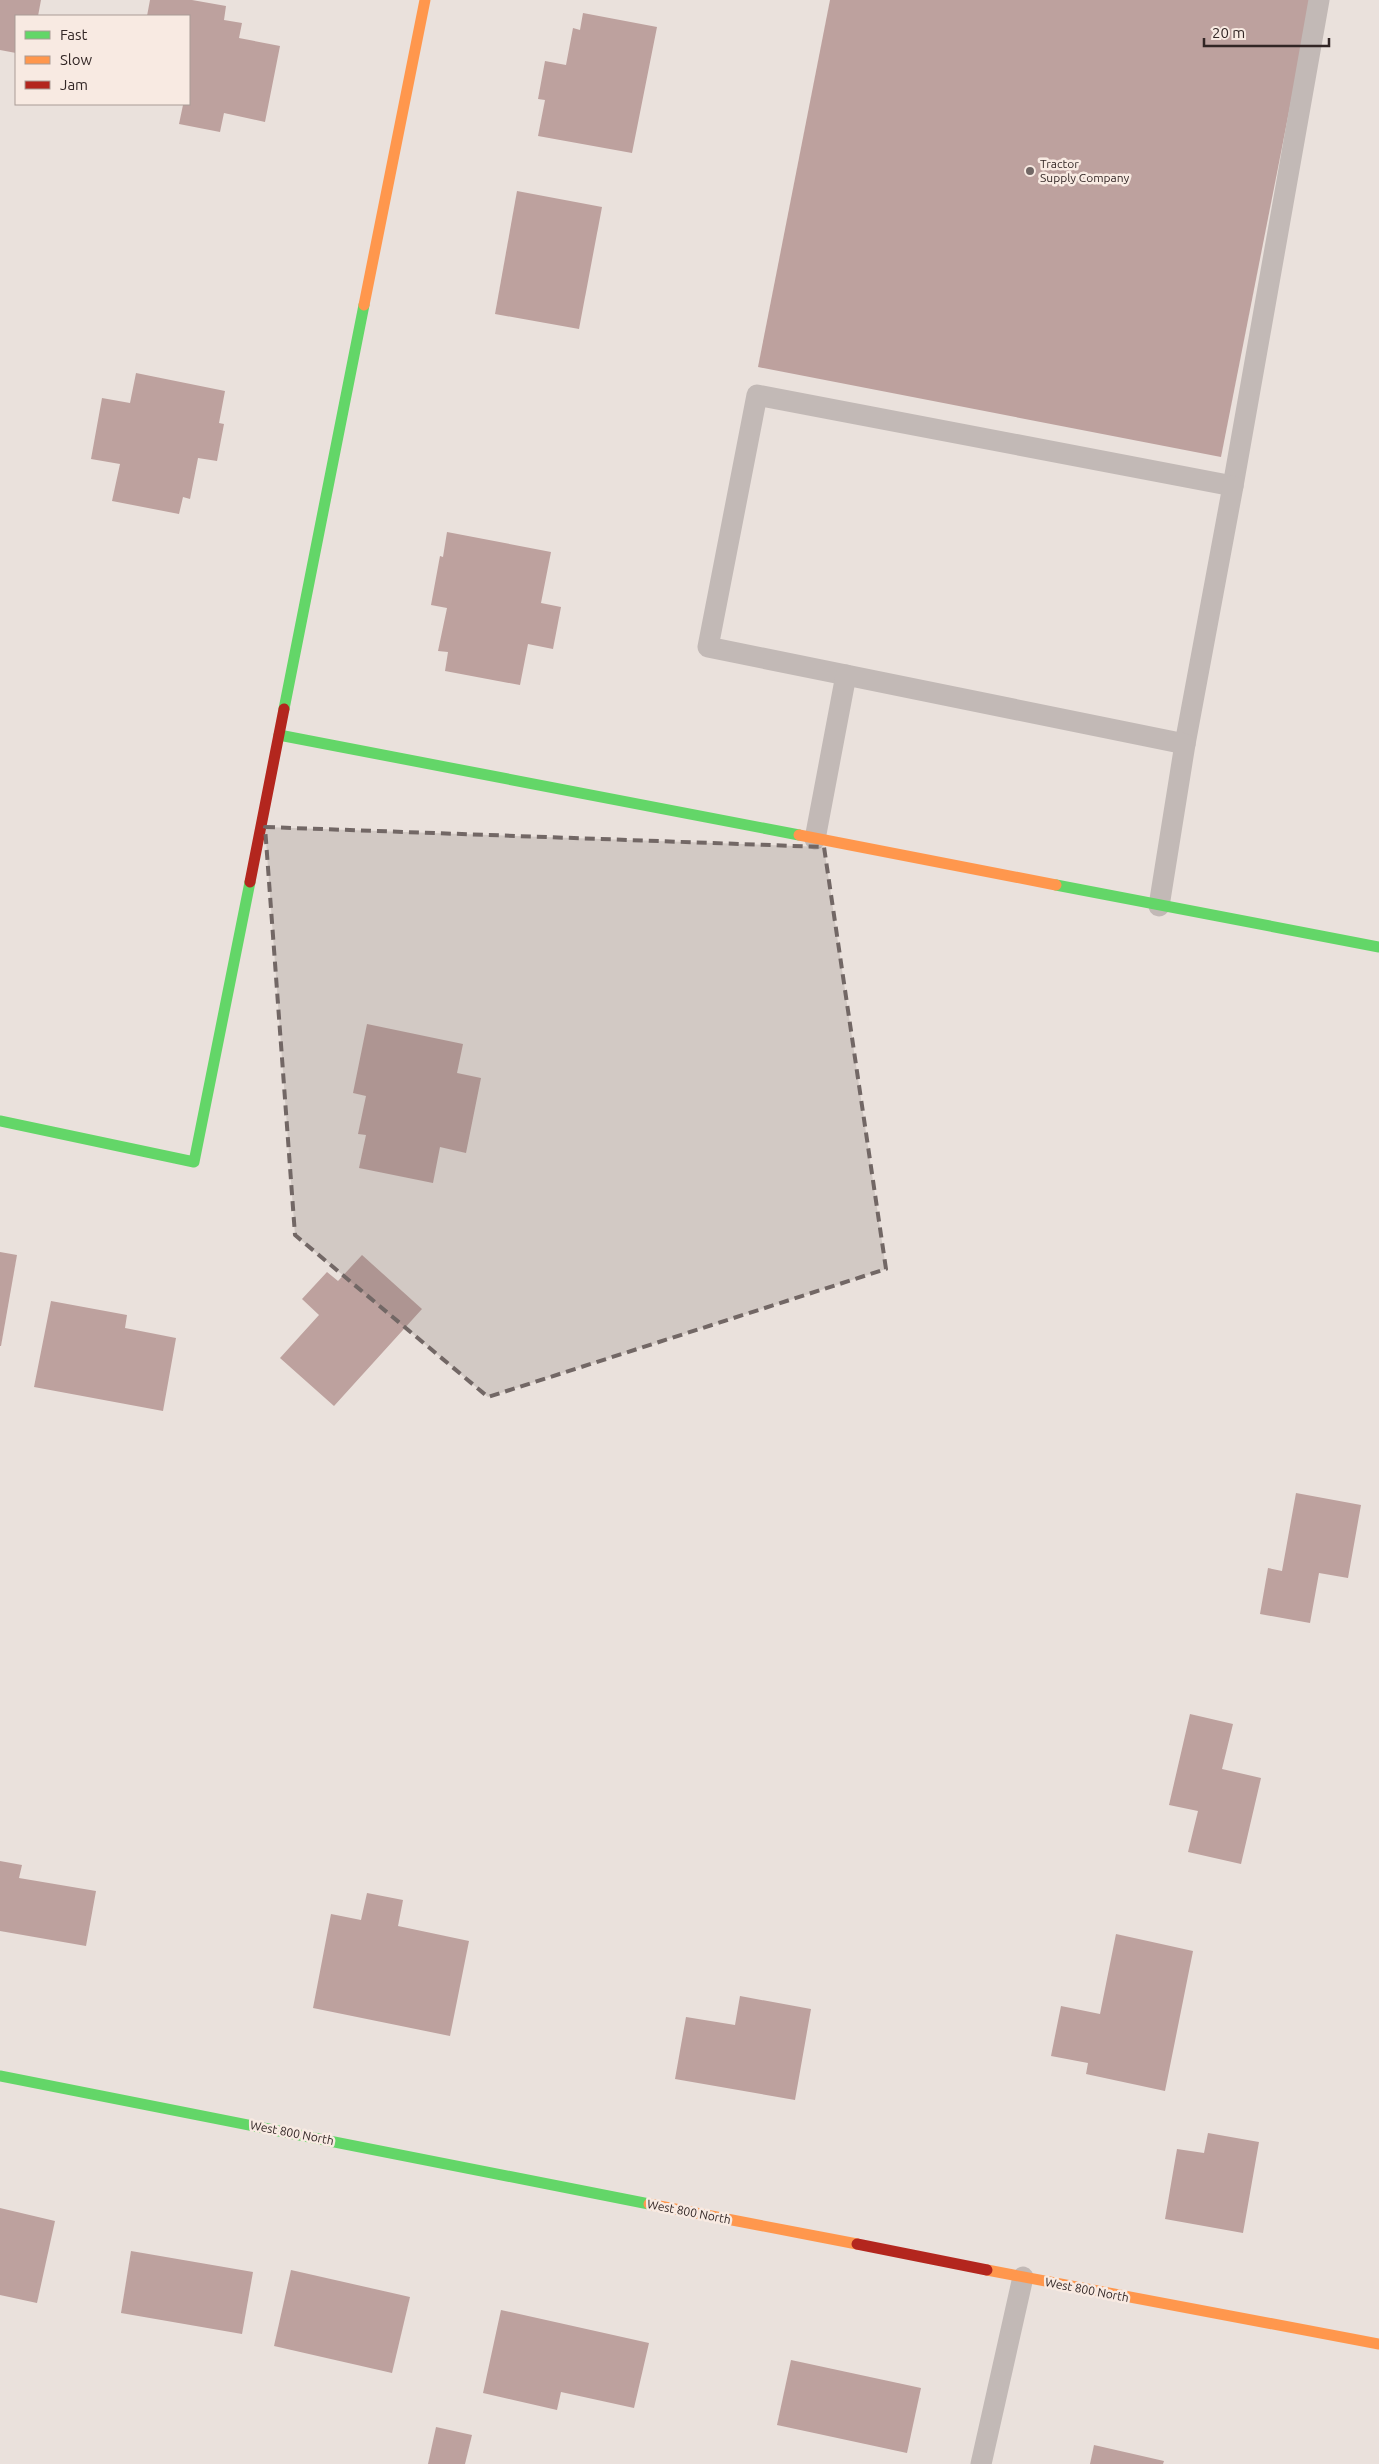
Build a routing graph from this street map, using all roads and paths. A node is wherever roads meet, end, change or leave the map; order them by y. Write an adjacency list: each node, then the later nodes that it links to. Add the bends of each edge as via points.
1 (425, 0): 5 (street)
2 (1319, 0): 3 (lane)
3 (1233, 486): 4 (lane, via 757,395 708,647); 6 (lane)
4 (846, 675): 6 (lane); 7 (lane)
5 (279, 735): 7 (street); 10 (street, via 194,1162)
6 (1185, 744): 8 (lane)
7 (815, 839): 8 (street)
8 (1159, 906): 9 (street)
9 (1379, 947)
10 (0, 1121)
11 (0, 2076): 12 (street, West 800 North)
12 (1023, 2277): 13 (street, West 800 North); 14 (lane)
13 (1379, 2344)
14 (981, 2464)

